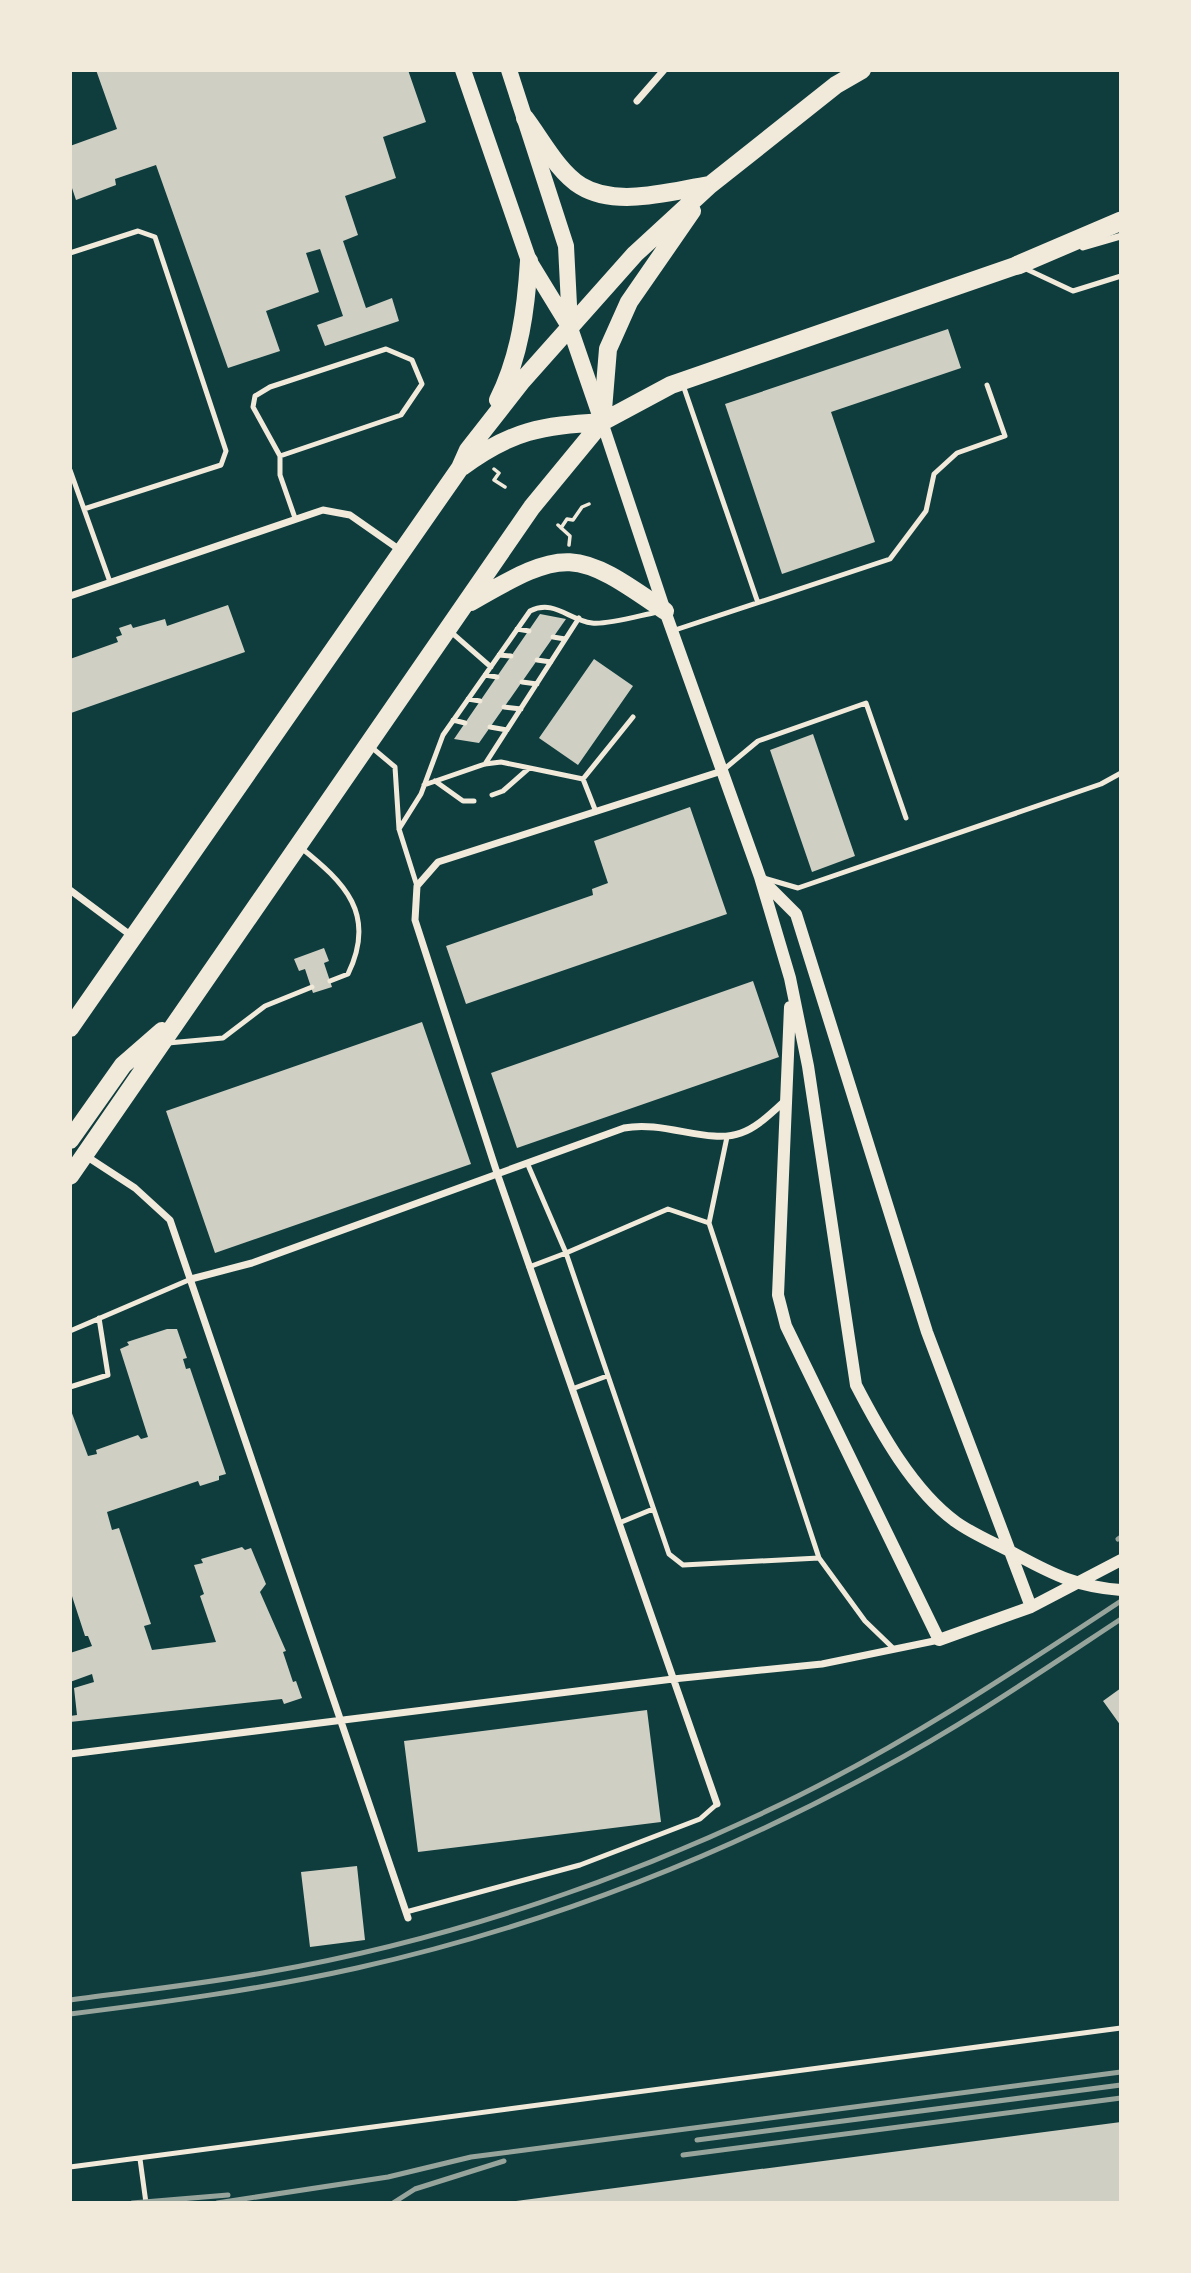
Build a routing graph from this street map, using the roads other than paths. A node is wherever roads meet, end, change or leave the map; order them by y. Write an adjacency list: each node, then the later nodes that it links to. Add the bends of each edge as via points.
1 (463, 70): 11 (main road)
2 (509, 70): 6 (main road)
3 (664, 70): 5 (street)
4 (862, 70): 7 (highway, via 836,85)
5 (637, 100)
6 (526, 118): 7 (highway, via 567,175 603,195 636,196); 14 (main road, via 566,246)
7 (710, 185): 14 (highway, via 635,254); 17 (highway, via 629,302 608,349)
8 (1121, 222): 12 (highway)
9 (1121, 236): 12 (street)
10 (70, 253): 22 (lane, via 138,231 155,237 226,451 221,466)
11 (529, 261): 14 (main road); 18 (highway, via 519,343)
12 (1018, 265): 13 (lane, via 1073,291); 15 (highway)
13 (1121, 275)
14 (570, 328): 17 (main road); 18 (highway)
15 (682, 382): 17 (highway); 27 (lane)
16 (987, 385): 27 (lane, via 1005,436 957,453 934,474 926,511 890,559)
17 (602, 422): 20 (highway, via 533,428 495,444); 28 (highway, via 539,498); 29 (street)
18 (487, 423): 20 (highway)
19 (280, 456): 19 (lane, via 401,415 422,384 412,360 386,349 255,396 253,407); 23 (lane, via 280,475)
20 (460, 468): 24 (highway)
21 (70, 470): 22 (lane)
22 (84, 509): 25 (lane)
23 (295, 518): 24 (street, via 323,510 350,516); 25 (street)
24 (402, 551): 72 (highway)
25 (110, 582): 26 (street)
26 (70, 596)
27 (757, 600): 34 (lane)
28 (468, 603): 29 (highway, via 525,570 558,561 591,565); 31 (highway)
29 (665, 611): 30 (lane, via 593,623); 34 (street)
30 (579, 618): 32 (lane, via 540,606 530,611); 36 (lane)
31 (449, 629): 41 (lane); 55 (highway)
32 (517, 629): 33 (lane); 37 (lane)
33 (529, 631)
34 (672, 631): 58 (street)
35 (553, 637): 36 (lane)
36 (565, 639): 40 (lane)
37 (499, 655): 38 (lane); 41 (lane)
38 (512, 656)
39 (537, 660): 40 (lane)
40 (551, 662): 45 (lane)
41 (491, 667): 42 (lane)
42 (485, 675): 43 (lane); 46 (lane)
43 (497, 677)
44 (522, 682): 45 (lane)
45 (537, 684): 49 (lane)
46 (468, 699): 47 (lane); 51 (lane)
47 (480, 701)
48 (504, 707): 49 (lane)
49 (520, 709): 54 (lane)
50 (633, 717): 60 (lane)
51 (453, 720): 52 (lane); 62 (lane)
52 (465, 723)
53 (490, 727): 54 (lane)
54 (507, 730): 56 (lane)
55 (369, 745): 67 (lane, via 395,766); 68 (highway)
56 (485, 764): 57 (lane, via 501,762); 61 (lane)
57 (528, 769): 60 (lane); 63 (lane)
58 (722, 771): 65 (street); 66 (lane, via 758,741 866,703); 69 (street)
59 (1121, 773): 69 (lane, via 1088,789 798,888)
60 (583, 779): 65 (lane)
61 (434, 781): 62 (lane); 64 (lane, via 463,801)
62 (424, 785): 67 (lane)
63 (492, 795)
64 (474, 801)
65 (596, 812): 70 (street, via 438,862)
66 (906, 818)
67 (399, 829): 70 (lane)
68 (297, 845): 74 (lane, via 333,873 354,900 359,951 348,974); 76 (highway)
69 (760, 877): 73 (street); 100 (street, via 796,914 926,1332)
70 (417, 886): 85 (street, via 415,920)
71 (70, 890): 72 (street)
72 (133, 938): 77 (highway)
73 (790, 978): 79 (street, via 791,1055); 99 (street, via 808,1066 856,1385 877,1425 914,1479 955,1521 1087,1588)
74 (330, 981)
75 (312, 987): 78 (lane, via 265,1006 223,1038)
76 (186, 1011): 78 (highway); 81 (highway, via 122,1065)
77 (70, 1028)
78 (161, 1044): 82 (highway)
79 (785, 1101): 80 (street, via 757,1125); 101 (street, via 778,1295 786,1326)
80 (727, 1137): 83 (street, via 662,1125 634,1126); 86 (lane)
81 (70, 1140)
82 (85, 1155): 84 (highway); 89 (street, via 135,1188 170,1220)
83 (528, 1165): 85 (street); 87 (lane)
84 (70, 1176)
85 (498, 1176): 88 (street); 89 (street, via 252,1264)
86 (709, 1223): 87 (lane, via 668,1209); 97 (lane)
87 (566, 1253): 88 (lane); 92 (lane)
88 (529, 1267): 94 (street)
89 (191, 1279): 90 (lane); 104 (street)
90 (99, 1318): 91 (lane); 93 (lane, via 108,1375)
91 (70, 1331)
92 (607, 1376): 94 (lane); 95 (lane)
93 (70, 1387)
94 (572, 1389): 96 (street)
95 (653, 1510): 96 (lane); 97 (lane, via 668,1554 683,1564)
96 (619, 1523): 103 (street)
97 (820, 1558): 102 (lane, via 865,1621)
98 (1121, 1560): 100 (street)
99 (1121, 1590)
100 (1031, 1607): 101 (street)
101 (939, 1640): 102 (street)
102 (894, 1649): 103 (street, via 822,1664)
103 (673, 1679): 104 (street); 106 (street)
104 (340, 1720): 105 (street); 107 (street)
105 (70, 1754)
106 (718, 1804): 107 (lane, via 699,1819 580,1866)
107 (407, 1915)
108 (1121, 2028): 109 (lane)
109 (140, 2159): 110 (lane); 111 (lane)
110 (70, 2167)
111 (146, 2203)

